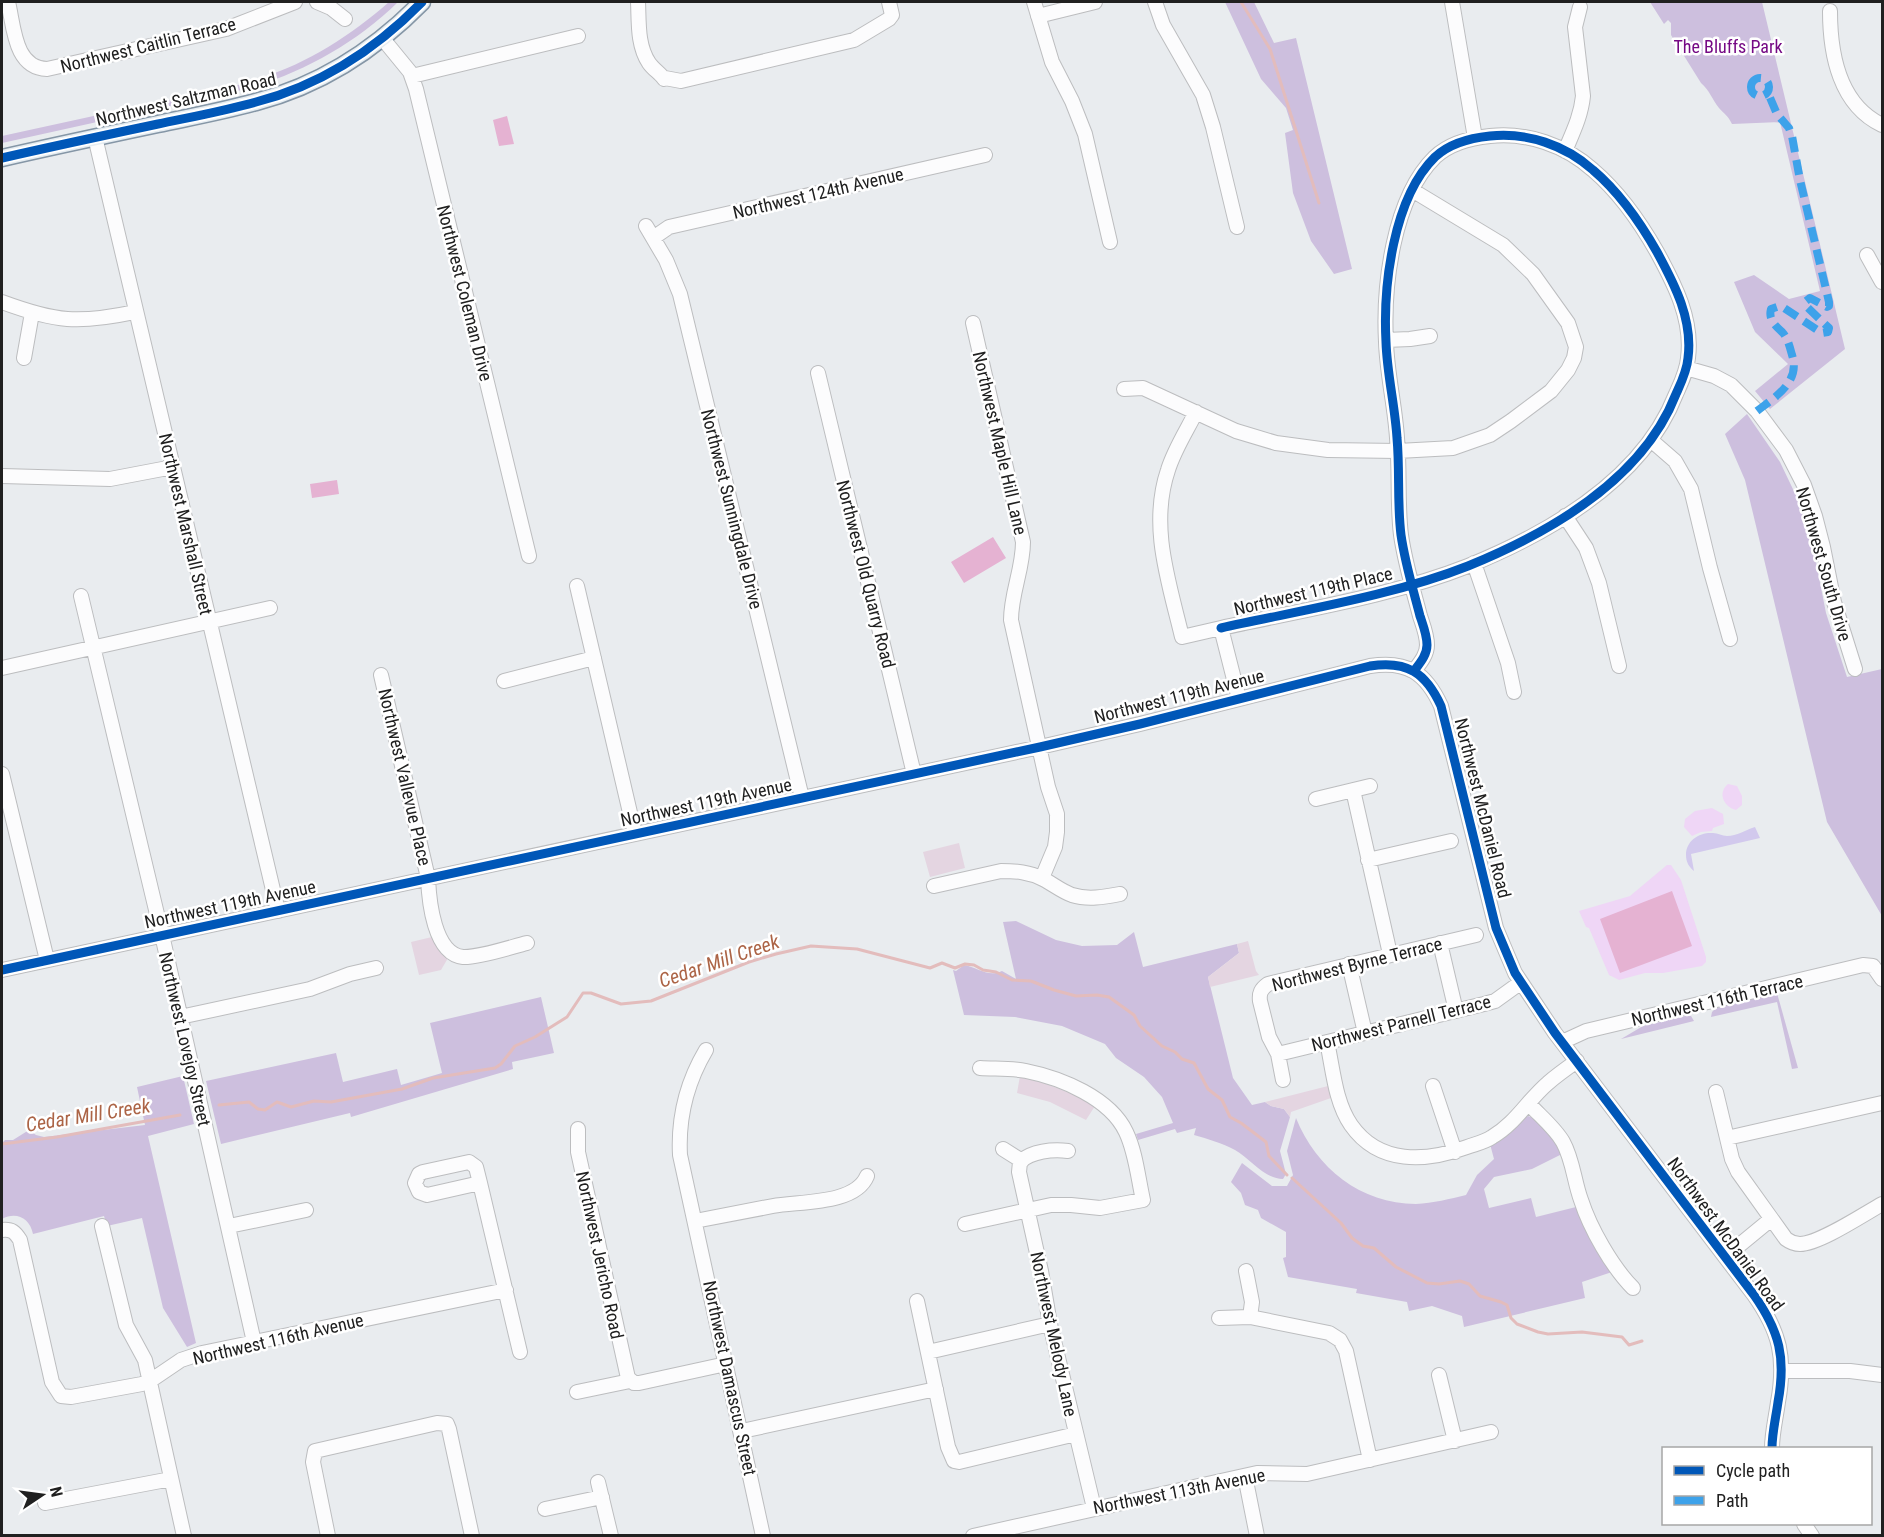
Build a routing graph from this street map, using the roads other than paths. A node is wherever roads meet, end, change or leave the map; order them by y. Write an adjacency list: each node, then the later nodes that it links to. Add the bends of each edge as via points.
1 (8, 2): 14 (street, Northwest Caitlin Terrace, via 18,47 31,66 40,69 226,29)
2 (257, 2): 14 (street)
3 (295, 2): 14 (street, Northwest Caitlin Terrace)
4 (318, 2): 16 (street)
5 (422, 2): 18 (main road, Northwest Saltzman Road)
6 (638, 2): 7 (street, via 645,55 664,78 681,81 854,40 889,19)
7 (889, 2)
8 (1034, 2): 15 (street)
9 (1095, 2): 15 (street)
10 (1155, 2): 27 (street, via 1163,25 1203,95)
11 (1452, 2): 22 (street)
12 (1580, 7): 23 (street, via 1575,27 1582,106)
13 (1830, 11): 20 (street, via 1830,35 1845,90 1853,104)
14 (263, 15)
15 (1038, 16): 29 (street, via 1052,62 1085,134)
16 (345, 19)
17 (578, 36): 19 (street)
18 (383, 39): 19 (street, Northwest Coleman Drive); 21 (main road, Northwest Saltzman Road, via 332,72 285,93)
19 (412, 76): 48 (street, Northwest Coleman Drive)
20 (1882, 125)
21 (95, 137): 25 (main road, Northwest Saltzman Road); 33 (street, Northwest Marshall Street)
22 (1475, 138): 23 (street, Northwest 119th Place, via 1523,136); 26 (street, via 1436,156)
23 (1565, 151): 39 (street, Northwest 119th Place, via 1604,179 1636,218 1661,259 1686,317)
24 (985, 155): 28 (street, Northwest 124th Avenue)
25 (2, 158)
26 (1412, 190): 37 (street, via 1391,264); 44 (street, via 1503,245 1517,258 1560,310 1576,347 1569,370 1551,391 1490,435 1453,448)
27 (1237, 227)
28 (650, 232): 72 (street, Northwest Sunningdale Drive, via 680,294)
29 (1110, 242)
30 (1867, 255): 31 (street)
31 (1882, 282)
32 (2, 302): 34 (street)
33 (135, 312): 34 (street, via 73,321); 45 (street, Northwest Marshall Street)
34 (32, 313): 38 (street)
35 (973, 323): 67 (street, Northwest Maple Hill Lane, via 1023,542 1011,620)
36 (1430, 336): 37 (street)
37 (1386, 340): 44 (street)
38 (24, 358)
39 (1686, 368): 43 (street, Northwest 119th Place); 61 (street, Northwest South Drive, via 1731,385 1757,411 1786,450 1815,516 1833,602)
40 (818, 373): 69 (street, Northwest Old Quarry Road)
41 (1124, 389): 42 (street, via 1143,388)
42 (1196, 411): 44 (street, via 1236,431 1276,443 1328,450); 55 (street, Northwest 119th Place, via 1168,469 1159,529 1182,637)
43 (1652, 441): 47 (street, Northwest 119th Place, via 1613,481); 56 (street, via 1675,461 1691,489)
44 (1398, 451): 50 (street, via 1399,521)
45 (173, 466): 46 (street, via 110,479); 54 (street, Northwest Marshall Street)
46 (2, 476)
47 (1565, 516): 49 (street, Northwest 119th Place); 59 (street, via 1586,548 1599,584)
48 (529, 556)
49 (1474, 563): 50 (street, Northwest 119th Place); 65 (street)
50 (1412, 585): 55 (street, Northwest 119th Place); 62 (street, via 1427,647)
51 (577, 586): 58 (street)
52 (81, 596): 57 (street, Northwest Lovejoy Street)
53 (270, 608): 54 (street)
54 (209, 623): 57 (street); 81 (street, Northwest Marshall Street)
55 (1221, 628): 66 (street)
56 (1730, 639)
57 (93, 646): 60 (street); 83 (street, Northwest Lovejoy Street)
58 (594, 658): 64 (street); 74 (street)
59 (1619, 666)
60 (2, 668)
61 (1855, 669)
62 (1414, 671): 66 (street, Northwest 119th Avenue, via 1392,664 1370,666); 92 (street, Northwest McDaniel Road, via 1428,684 1441,706 1496,928)
63 (381, 675): 77 (street, Northwest Vallevue Place)
64 (504, 681)
65 (1514, 692)
66 (1239, 699): 67 (street, Northwest 119th Avenue)
67 (1040, 747): 69 (street, Northwest 119th Avenue); 78 (street, Northwest Maple Hill Lane, via 1058,821 1054,847)
68 (2, 774): 87 (street)
69 (914, 774): 72 (street, Northwest 119th Avenue)
70 (1370, 786): 71 (street)
71 (1353, 790): 73 (street); 76 (street)
72 (802, 798): 74 (street, Northwest 119th Avenue)
73 (1316, 799)
74 (635, 834): 77 (street, Northwest 119th Avenue)
75 (1451, 841): 76 (street)
76 (1368, 860): 86 (street)
77 (428, 878): 81 (street, Northwest 119th Avenue); 84 (street, Northwest Vallevue Place, via 439,936 450,952 465,957)
78 (1042, 878): 79 (street, via 1001,871); 80 (street, via 1083,897)
79 (934, 886)
80 (1120, 894)
81 (278, 910): 83 (street, Northwest 119th Avenue)
82 (1476, 934): 85 (street, Northwest Byrne Terrace)
83 (162, 935): 87 (street, Northwest 119th Avenue); 94 (street, Northwest Lovejoy Street)
84 (527, 943)
85 (1440, 943): 86 (street, Northwest Byrne Terrace); 93 (street)
86 (1390, 954): 88 (street, Northwest Byrne Terrace)
87 (47, 960): 90 (street, Northwest 119th Avenue)
88 (1348, 964): 95 (street); 99 (street, Northwest Byrne Terrace, via 1268,984 1261,990 1267,1028)
89 (376, 969): 94 (street, via 310,989)
90 (2, 970)
91 (1882, 979): 97 (street, Northwest 116th Terrace, via 1874,966 1863,965 1586,1031)
92 (1520, 983): 93 (street, Northwest Parnell Terrace, via 1495,1001); 97 (street, Northwest McDaniel Road)
93 (1456, 1011): 95 (street, Northwest Parnell Terrace)
94 (180, 1017): 122 (street, Northwest Lovejoy Street)
95 (1365, 1033): 96 (street, Northwest Parnell Terrace)
96 (1327, 1042): 99 (street, Northwest Parnell Terrace); 111 (street, via 1340,1104 1360,1136 1384,1151 1412,1159)
97 (1562, 1042): 100 (street, Northwest McDaniel Road)
98 (706, 1050): 119 (street, Northwest Damascus Street, via 687,1090 679,1140)
99 (1278, 1054): 102 (street, Northwest Byrne Terrace)
100 (1577, 1061): 106 (street); 124 (street, Northwest McDaniel Road)
101 (980, 1068): 117 (street, via 1025,1071 1070,1086 1107,1107 1129,1140 1143,1200 1109,1208 1057,1204)
102 (1282, 1080)
103 (1433, 1086): 111 (street)
104 (1716, 1092): 108 (street)
105 (1882, 1103): 108 (street)
106 (1529, 1104): 111 (street, via 1491,1138); 126 (street, via 1562,1141 1590,1222 1619,1272)
107 (578, 1129): 140 (street, Northwest Jericho Road, via 578,1152)
108 (1727, 1138): 118 (street, via 1738,1172)
109 (1003, 1149): 112 (street)
110 (1068, 1151): 112 (street, via 1053,1150)
111 (1455, 1152)
112 (1022, 1161): 117 (street, Northwest Melody Lane, via 1018,1172)
113 (867, 1176): 119 (street, via 858,1187 837,1197)
114 (480, 1183): 114 (street, via 427,1195 416,1188 416,1178 423,1172 469,1162 476,1167); 127 (street)
115 (1882, 1204): 118 (street, via 1818,1239 1801,1244 1791,1242)
116 (306, 1210): 122 (street)
117 (1027, 1211): 120 (street); 131 (street, Northwest Melody Lane)
118 (1770, 1220): 124 (street)
119 (695, 1221): 135 (street, Northwest Damascus Street)
120 (965, 1224)
121 (102, 1226): 139 (street, via 126,1325 145,1360)
122 (229, 1226): 132 (street, Northwest Lovejoy Street)
123 (2, 1230): 139 (street, Northwest 116th Avenue, via 15,1232 20,1240 52,1382 62,1396 80,1396)
124 (1725, 1257): 136 (street, Northwest McDaniel Road, via 1769,1319 1778,1340)
125 (1246, 1271): 129 (street, via 1252,1302)
126 (1633, 1287)
127 (506, 1290): 132 (street, Northwest 116th Avenue); 133 (street)
128 (917, 1301): 134 (street)
129 (1250, 1317): 130 (street); 148 (street, via 1336,1336 1344,1344)
130 (1219, 1318)
131 (1050, 1324): 134 (street); 145 (street, Northwest Melody Lane)
132 (254, 1342): 139 (street, Northwest 116th Avenue, via 181,1360)
133 (520, 1352)
134 (928, 1352): 141 (street)
135 (726, 1364): 140 (street, via 639,1383); 143 (street, Northwest Damascus Street)
136 (1783, 1371): 138 (street); 147 (street, Northwest McDaniel Road)
137 (1439, 1375): 146 (street)
138 (1882, 1375)
139 (150, 1381): 150 (street)
140 (630, 1381): 142 (street)
141 (936, 1389): 143 (street); 145 (street, via 954,1461)
142 (577, 1392)
143 (742, 1431): 160 (street, Northwest Damascus Street)
144 (1491, 1432): 146 (street, Northwest 113th Avenue)
145 (1076, 1434): 154 (street, Northwest Melody Lane)
146 (1455, 1441): 148 (street, Northwest 113th Avenue)
147 (1772, 1447)
148 (1370, 1460): 149 (street, Northwest 113th Avenue, via 1307,1474 1266,1472)
149 (1245, 1476): 154 (street, Northwest 113th Avenue); 162 (street)
150 (171, 1479): 153 (street); 156 (street)
151 (598, 1482): 152 (street)
152 (602, 1497): 155 (street); 159 (street)
153 (45, 1503)
154 (1094, 1508): 161 (street, Northwest 113th Avenue)
155 (545, 1509)
156 (183, 1536)
157 (328, 1536): 158 (street, via 313,1453 437,1423 447,1424 451,1436)
158 (472, 1536)
159 (611, 1536)
160 (763, 1536)
161 (973, 1536)
162 (1257, 1536)

